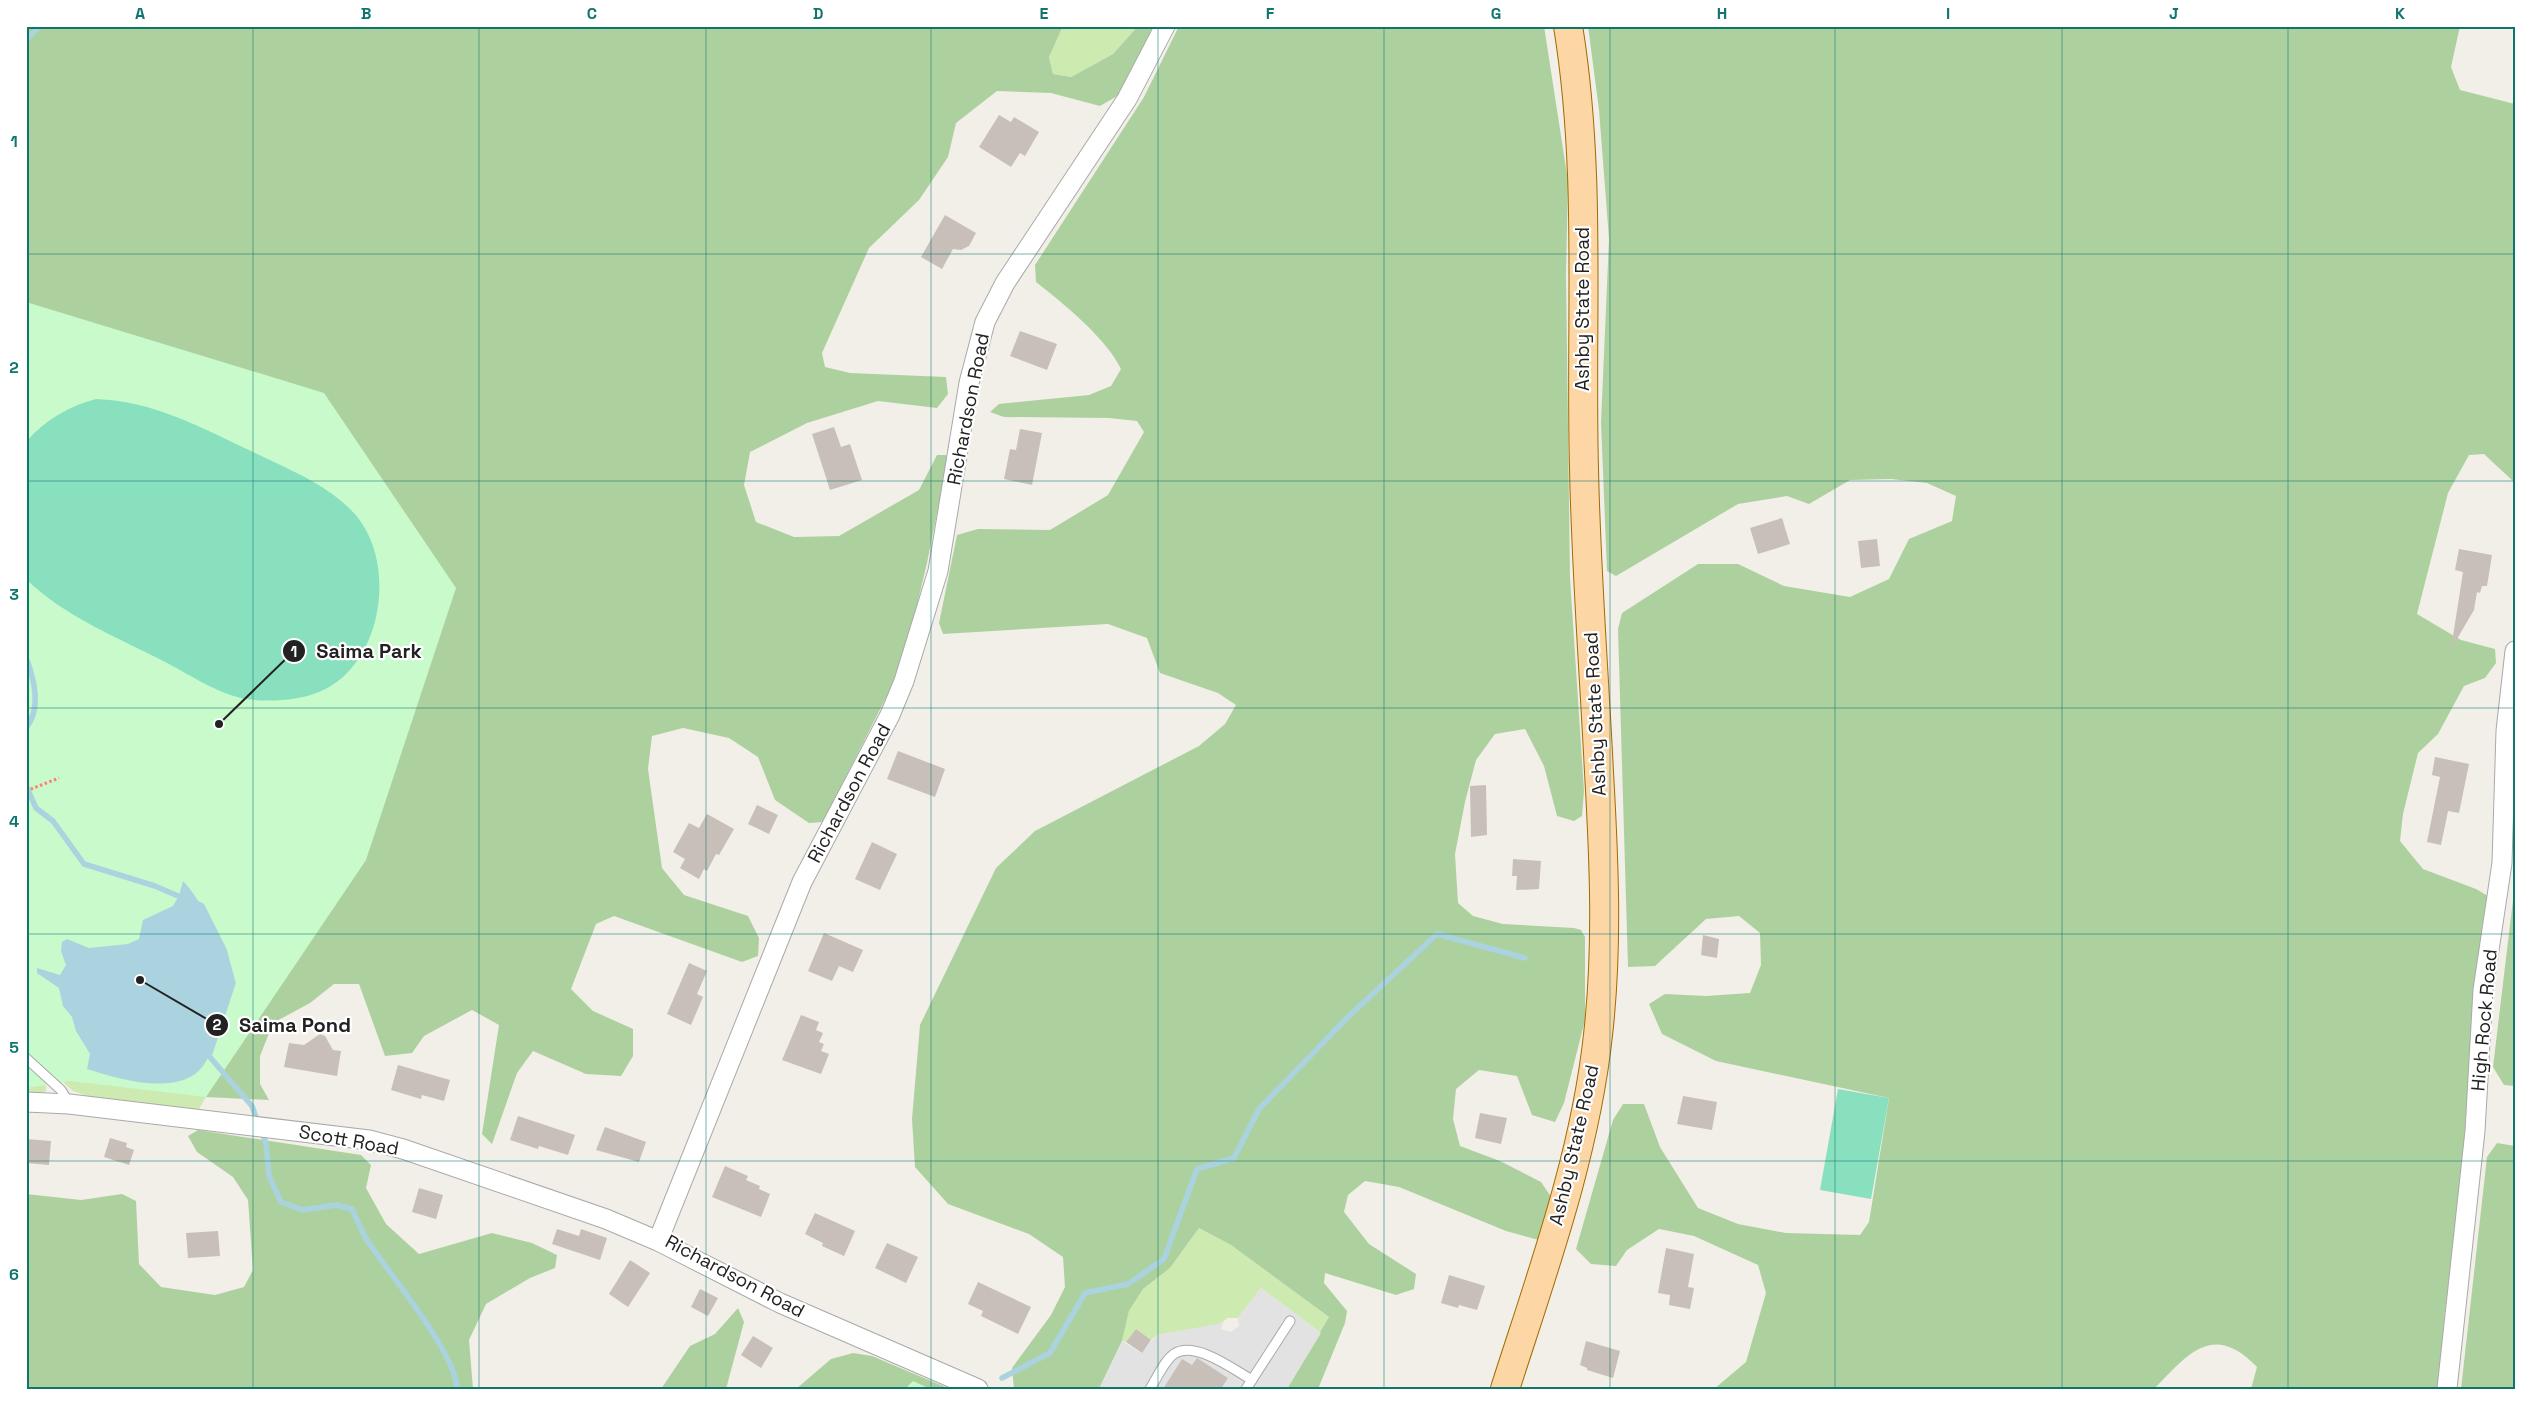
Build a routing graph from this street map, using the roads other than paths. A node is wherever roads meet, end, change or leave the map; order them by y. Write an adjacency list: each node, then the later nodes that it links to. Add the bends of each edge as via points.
1 (1164, 26): 7 (street, Richardson Road, via 1127,99 1005,284 985,322 969,383 938,571 904,681 890,715 802,882)
2 (1568, 26): 13 (main road, Ashby State Road, via 1581,144 1584,495 1604,858 1603,977 1594,1070 1578,1142)
3 (2515, 651): 14 (street, High Rock Road, via 2506,731 2504,847 2483,990 2475,1131)
4 (26, 1058): 6 (lane, via 62,1090)
5 (26, 1102): 6 (street, Scott Road)
6 (70, 1104): 7 (street, Scott Road, via 369,1140 606,1219)
7 (658, 1240): 10 (street, Richardson Road, via 780,1303)
8 (1290, 1322): 9 (lane)
9 (1252, 1380): 11 (lane, via 1209,1355 1185,1350 1172,1356); 12 (lane)
10 (978, 1389)
11 (1150, 1389)
12 (1246, 1389)
13 (1505, 1389)
14 (2447, 1389)

